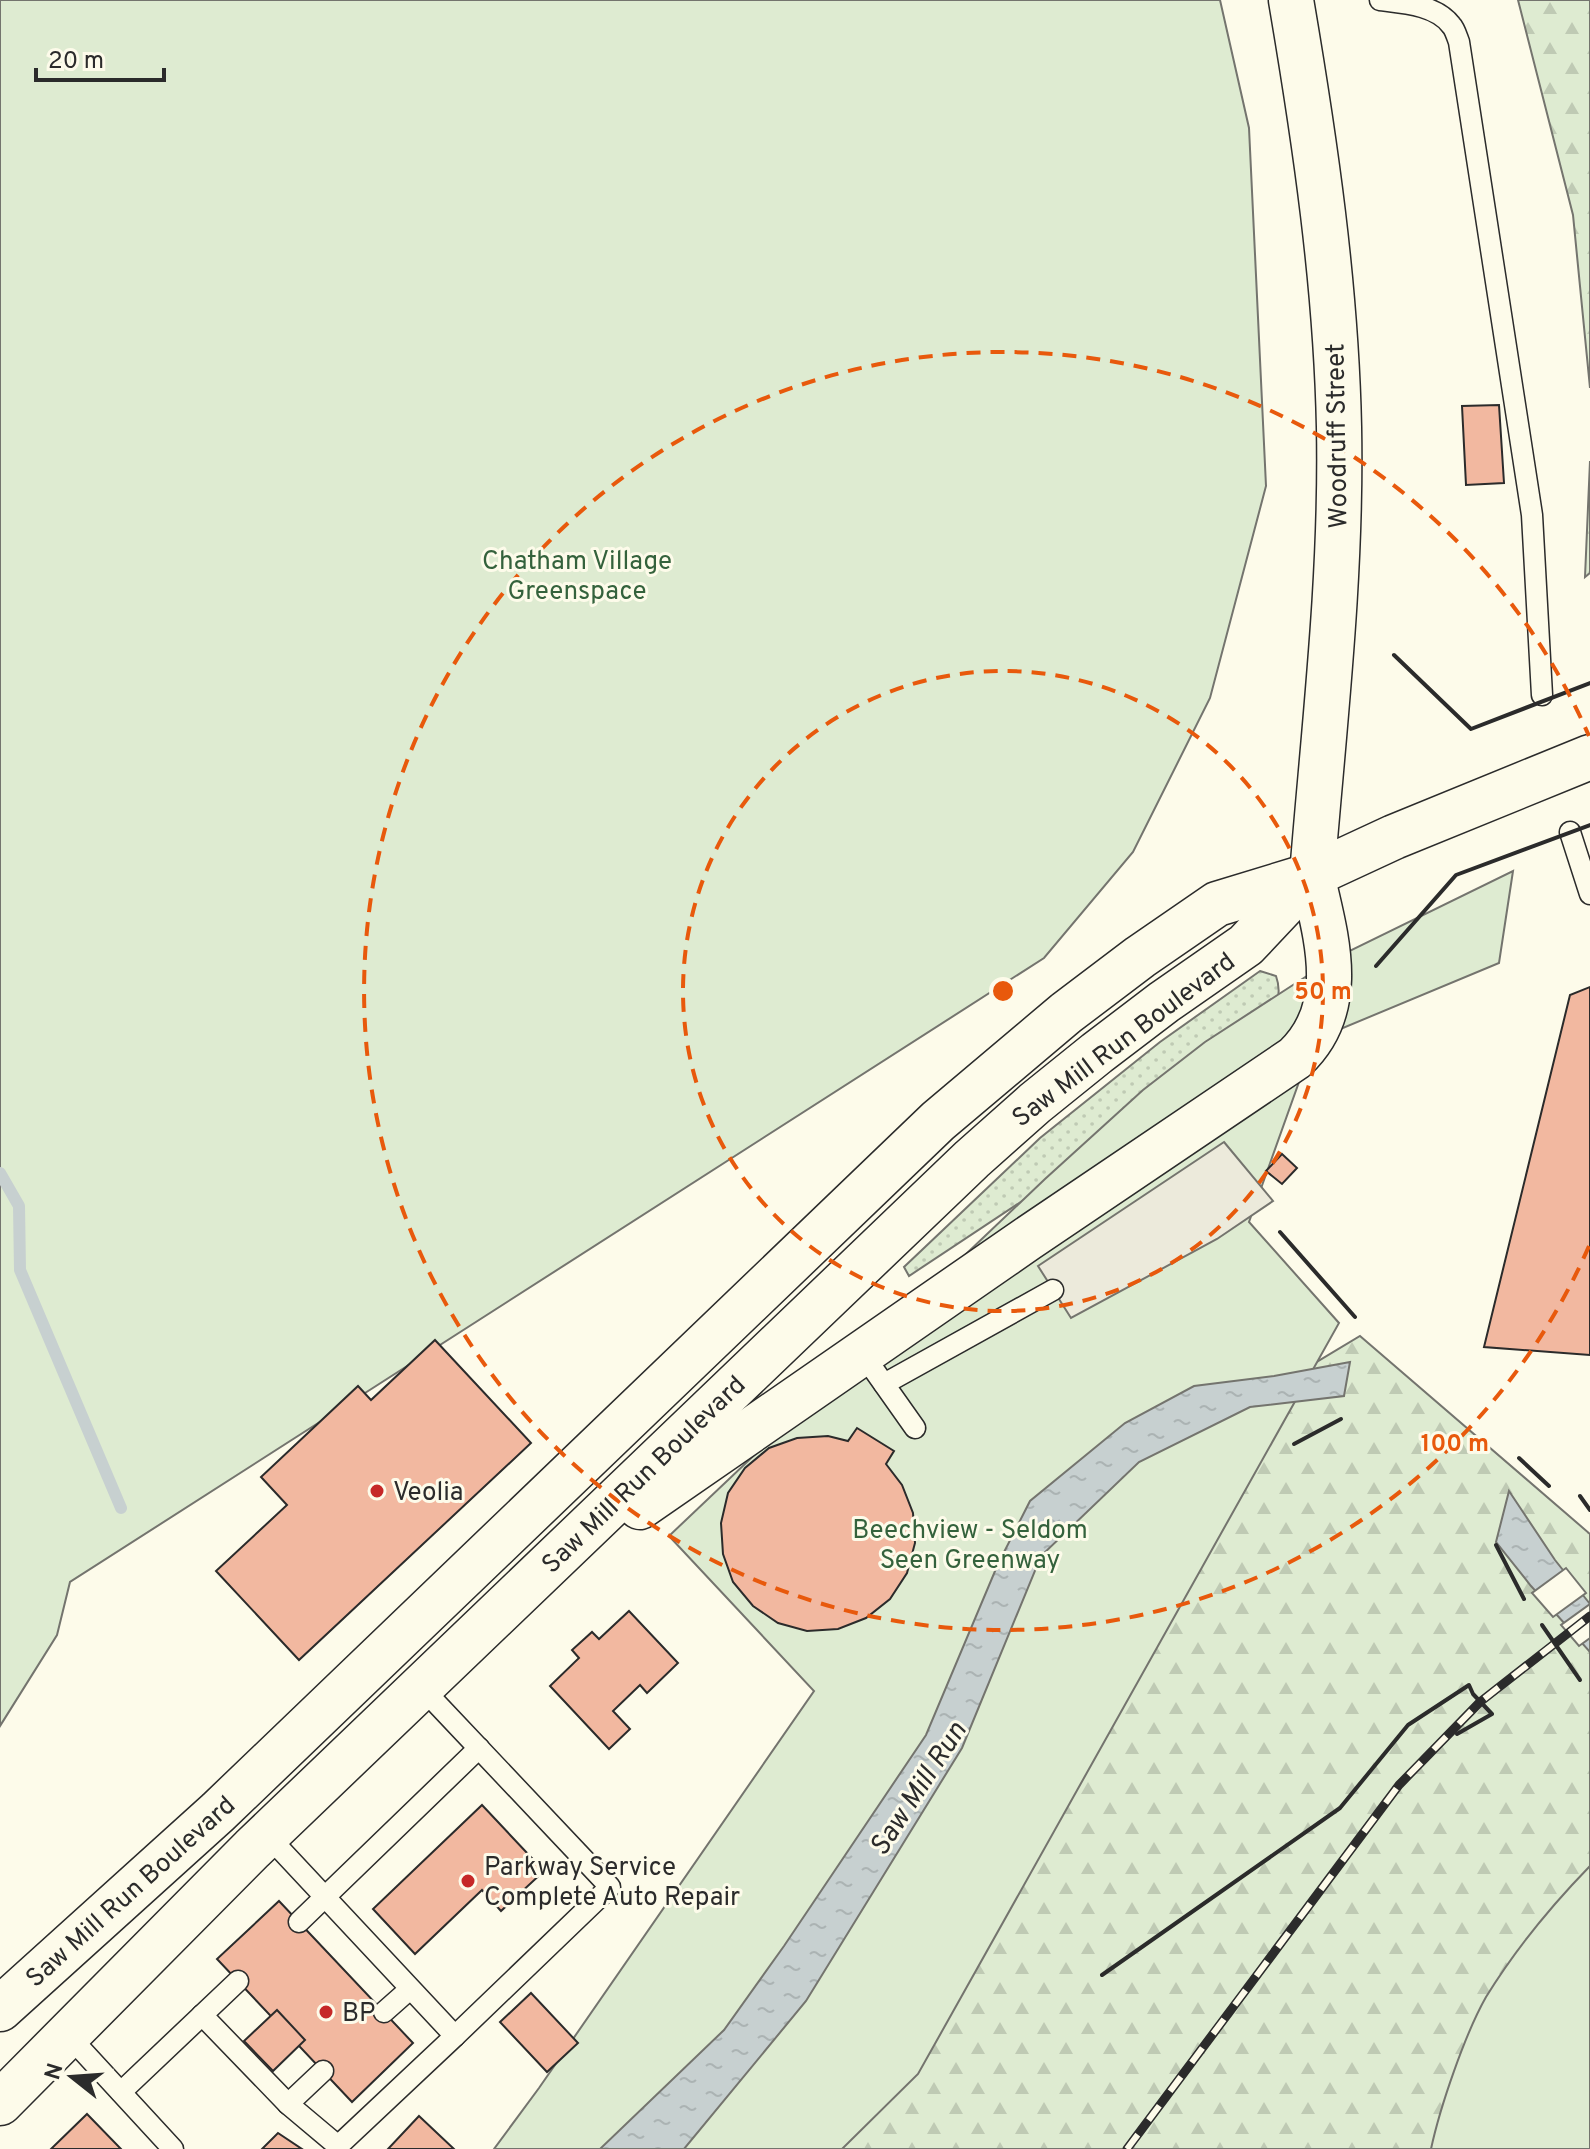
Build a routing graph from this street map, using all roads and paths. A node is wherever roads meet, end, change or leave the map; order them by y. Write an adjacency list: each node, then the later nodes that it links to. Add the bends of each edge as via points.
1 (1291, 0): 6 (main road, Woodruff Street, via 1318,174 1339,427 1336,584)
2 (1380, 0): 3 (lane, via 1434,12 1451,25 1459,42 1532,515)
3 (1542, 695)
4 (1590, 757): 6 (main road, Saw Mill Run Boulevard)
5 (1570, 832): 7 (lane)
6 (1312, 875): 9 (main road, Woodruff Street, via 1330,959 1325,1010 1310,1044); 11 (main road, Saw Mill Run Boulevard, via 1246,945 1097,1053 972,1159); 19 (main road, Saw Mill Run Boulevard, via 1217,904 1140,957 981,1084 218,1812)
7 (1590, 894)
8 (1053, 1290): 9 (lane)
9 (873, 1369): 10 (lane); 11 (main road, Woodruff Street)
10 (915, 1428)
11 (529, 1583): 12 (main road, Saw Mill Run Boulevard)
12 (421, 1687): 13 (lane); 14 (main road, Saw Mill Run Boulevard)
13 (479, 1748): 15 (lane); 23 (lane, via 610,1887)
14 (267, 1835): 15 (lane); 22 (main road, Saw Mill Run Boulevard)
15 (324, 1897): 16 (lane); 18 (lane)
16 (299, 1922)
17 (238, 1981): 21 (lane)
18 (410, 1989): 20 (lane); 23 (lane)
19 (0, 2009)
20 (384, 2012)
21 (202, 2015): 25 (lane); 27 (lane)
22 (68, 2035): 25 (lane); 26 (main road, Saw Mill Run Boulevard)
23 (455, 2036): 27 (lane, via 338,2146)
24 (323, 2071): 27 (lane)
25 (121, 2092): 28 (lane)
26 (0, 2103)
27 (288, 2104)
28 (173, 2149)

